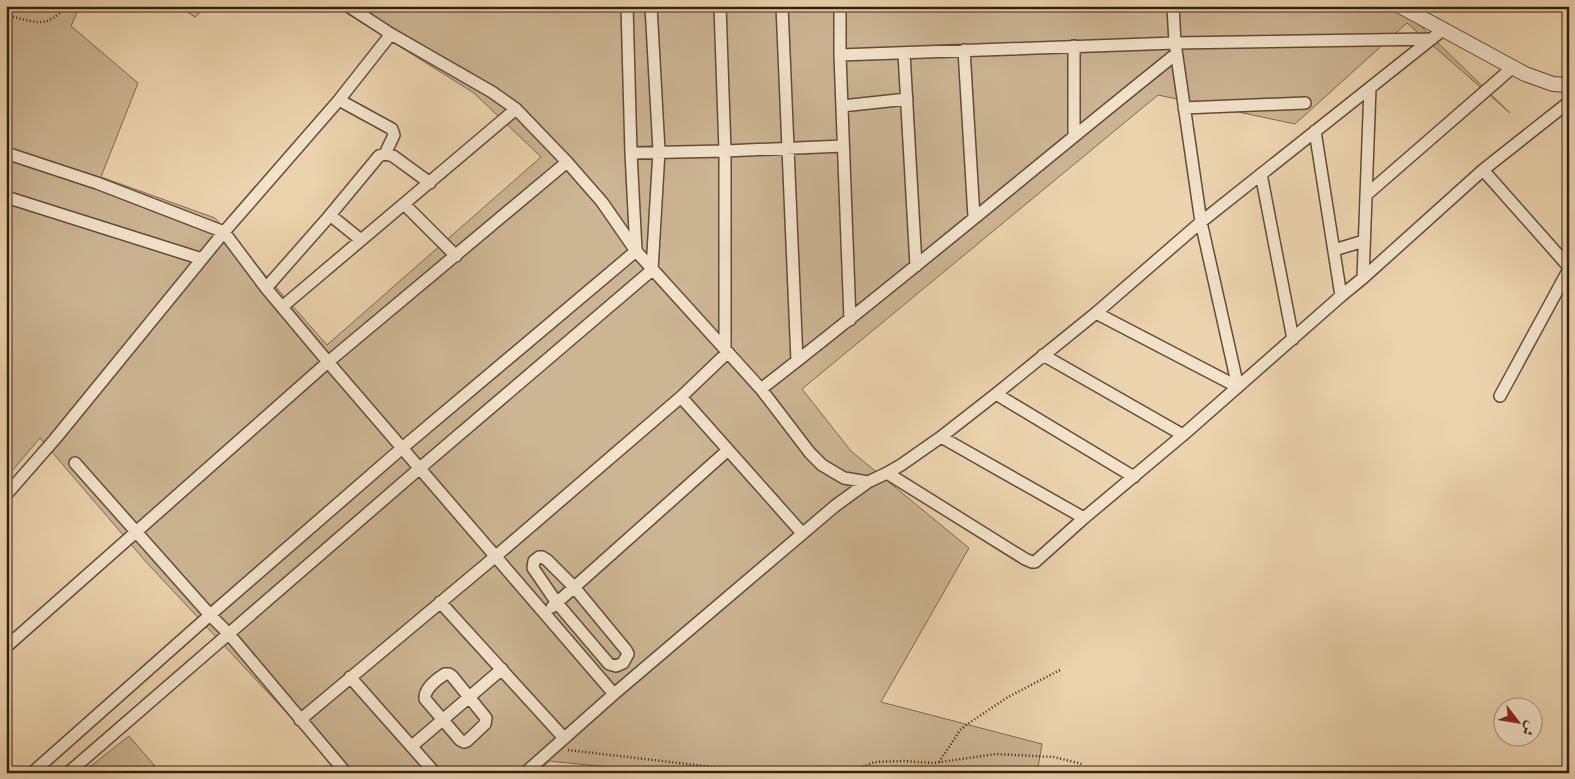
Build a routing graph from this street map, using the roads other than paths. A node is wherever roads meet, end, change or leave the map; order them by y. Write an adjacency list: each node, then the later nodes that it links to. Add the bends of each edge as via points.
1 (348, 6): 10 (street)
2 (627, 6): 34 (street)
3 (651, 6): 31 (street)
4 (720, 6): 32 (street)
5 (782, 6): 30 (street)
6 (840, 6): 16 (street)
7 (1173, 6): 13 (street)
8 (1400, 6): 9 (street)
9 (1444, 29): 11 (street); 17 (street)
10 (392, 34): 21 (street); 26 (street)
11 (1432, 39): 13 (street); 19 (street)
12 (1074, 46): 13 (street); 14 (street); 28 (street)
13 (1175, 48): 25 (street); 28 (street)
14 (964, 50): 15 (street); 44 (street)
15 (904, 53): 16 (street); 20 (street)
16 (840, 55): 24 (street)
17 (1512, 68): 18 (street, via 1553,84); 40 (street)
18 (1569, 85)
19 (1370, 88): 27 (street); 40 (street)
20 (907, 98): 24 (street); 53 (street)
21 (339, 100): 35 (street, via 392,129 394,135); 46 (street)
22 (1569, 102): 37 (street)
23 (1304, 103): 25 (street)
24 (842, 106): 29 (street)
25 (1184, 108): 45 (street)
26 (516, 109): 36 (street); 39 (street)
27 (1315, 131): 38 (street); 49 (street)
28 (1074, 136): 44 (street)
29 (843, 146): 30 (street); 61 (street)
30 (787, 148): 32 (street); 65 (street)
31 (659, 151): 32 (street); 34 (street); 55 (street)
32 (725, 151): 63 (street)
33 (6, 153): 46 (street, via 97,183)
34 (630, 153): 50 (street)
35 (385, 154): 39 (street, via 393,156); 43 (street, via 376,158)
36 (567, 162): 50 (street, via 602,202); 51 (street)
37 (1484, 170): 54 (street); 56 (street)
38 (1261, 174): 45 (street); 62 (street)
39 (430, 183): 42 (street)
40 (1366, 195): 48 (street)
41 (6, 197): 52 (street)
42 (404, 204): 47 (street); 51 (street)
43 (330, 215): 47 (street); 57 (street)
44 (974, 218): 53 (street)
45 (1202, 222): 60 (street); 67 (street)
46 (224, 232): 52 (street); 57 (street)
47 (362, 240): 59 (street)
48 (1364, 241): 49 (street); 56 (street)
49 (1334, 250): 58 (street)
50 (636, 251): 55 (street); 74 (street)
51 (456, 256): 66 (street)
52 (202, 259): 81 (street)
53 (916, 266): 61 (street)
54 (1569, 268): 70 (street)
55 (652, 270): 63 (street); 77 (street)
56 (1363, 278): 58 (street)
57 (266, 288): 59 (street)
58 (1341, 296): 62 (street)
59 (282, 307): 66 (street)
60 (1096, 313): 64 (street); 67 (street)
61 (850, 320): 65 (street)
62 (1293, 339): 67 (street)
63 (726, 351): 68 (street); 71 (street)
64 (1044, 356): 69 (street); 72 (street)
65 (798, 360): 68 (street)
66 (328, 362): 74 (street); 83 (street)
67 (1238, 387): 72 (street)
68 (760, 389): 80 (street, via 822,465 844,478)
69 (996, 394): 73 (street); 79 (street)
70 (1500, 396)
71 (681, 397): 75 (street); 85 (street)
72 (1183, 435): 79 (street)
73 (941, 437): 78 (street); 82 (street)
74 (401, 449): 77 (street); 90 (street)
75 (728, 450): 84 (street); 86 (street)
76 (75, 463): 83 (street)
77 (420, 468): 85 (street); 91 (street)
78 (887, 473): 80 (street); 82 (street, via 1032,562)
79 (1134, 477): 82 (street)
80 (868, 482): 84 (street)
81 (6, 495)
82 (1084, 518)
83 (137, 532): 90 (street); 92 (street)
84 (802, 533): 95 (street)
85 (496, 556): 87 (street); 89 (street)
86 (574, 587): 88 (street); 88 (street, via 547,560 539,557 534,561 533,568); 88 (street, via 626,650 628,654 623,662 616,666 610,664)
87 (440, 602): 93 (street); 94 (street)
88 (557, 603): 89 (street)
89 (545, 614): 95 (street)
90 (210, 615): 91 (street); 101 (street)
91 (228, 633): 97 (street); 102 (street)
92 (6, 647)
93 (502, 669): 96 (street); 99 (street)
94 (350, 677): 97 (street); 100 (street)
95 (614, 694): 99 (street)
96 (469, 697): 98 (street); 98 (street, via 487,720 469,740 460,740); 98 (street, via 450,675 440,678 424,695)
97 (300, 720): 103 (street)
98 (442, 720): 100 (street)
99 (564, 738): 105 (street)
100 (412, 746): 104 (street)
101 (32, 773)
102 (68, 773)
103 (346, 773)
104 (435, 773)
105 (525, 773)

